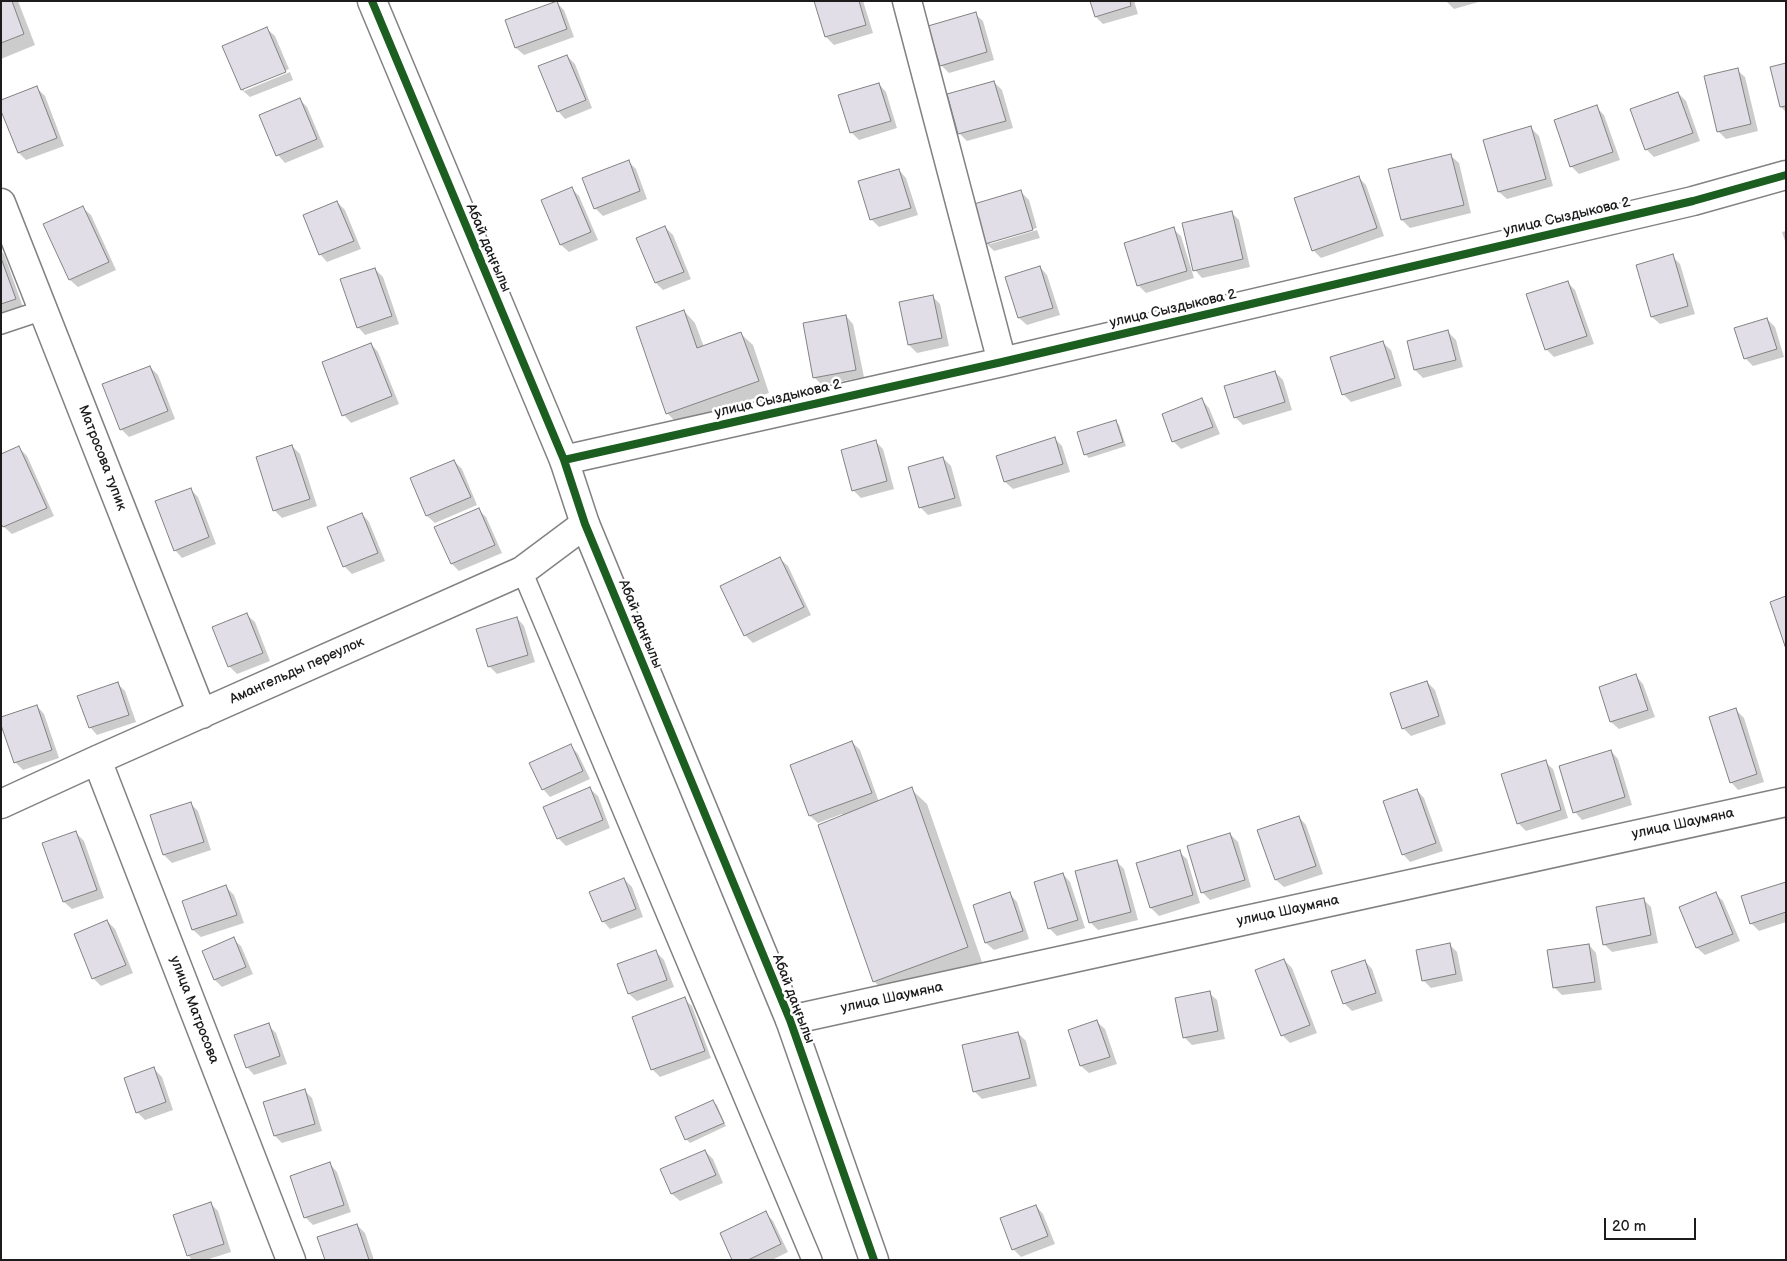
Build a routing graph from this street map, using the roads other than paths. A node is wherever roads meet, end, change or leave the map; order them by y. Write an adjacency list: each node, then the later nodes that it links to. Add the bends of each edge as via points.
1 (372, 1): 8 (street, Абай даңғылы)
2 (907, 1): 7 (street)
3 (1786, 175): 7 (street, улица Сыздыкова 2, via 1693,201)
4 (1, 203): 5 (street, Матросова тупик)
5 (44, 310): 6 (lane); 11 (street, Матросова тупик)
6 (1, 324)
7 (1002, 362): 8 (street, улица Сыздыкова 2)
8 (564, 460): 9 (street, Абай даңғылы)
9 (585, 524): 10 (street, Амангельды переулок); 15 (street, Абай даңғылы)
10 (522, 571): 11 (street, Амангельды переулок); 18 (lane)
11 (202, 714): 12 (street, Амангельды переулок)
12 (97, 760): 14 (street, Амангельды переулок); 17 (street, улица Матросова)
13 (1786, 802): 15 (street, улица Шаумяна)
14 (1, 804)
15 (790, 1020): 16 (street, Абай даңғылы)
16 (867, 1258)
17 (291, 1260)
18 (812, 1260)

